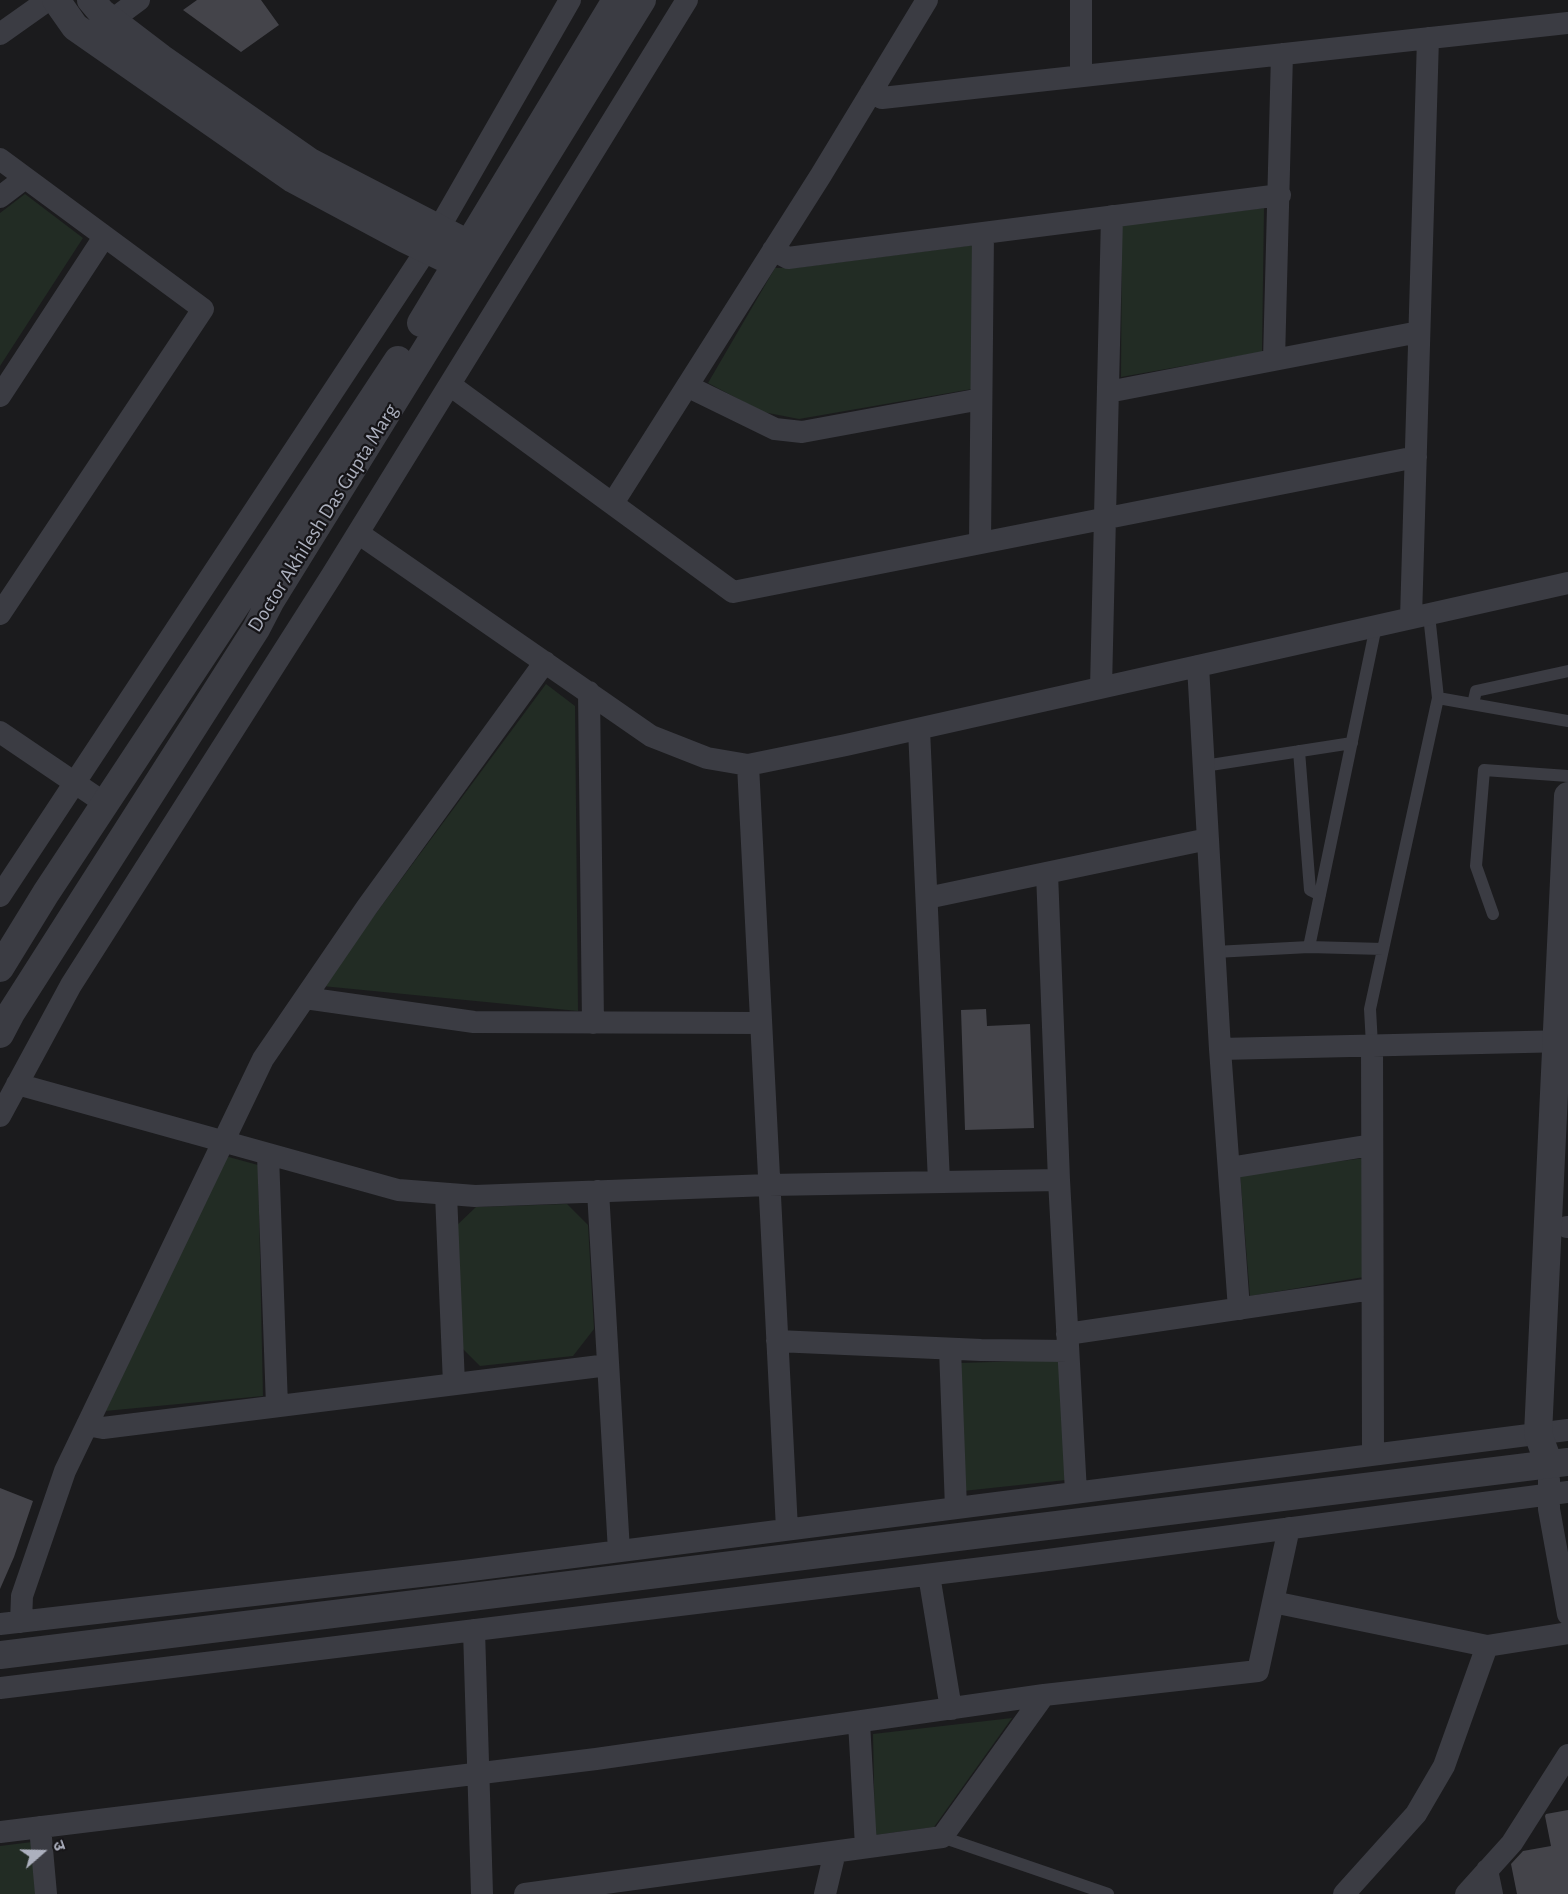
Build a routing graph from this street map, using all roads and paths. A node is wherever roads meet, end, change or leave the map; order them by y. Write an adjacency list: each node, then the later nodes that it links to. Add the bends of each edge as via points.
1 (48, 0): 13 (street)
2 (56, 0): 25 (street, via 75,27 293,179)
3 (91, 0): 11 (street)
4 (139, 0): 11 (street)
5 (570, 0): 25 (street)
6 (616, 0): 27 (street, Doctor Akhilesh Das Gupta Marg)
7 (642, 0): 27 (street, Doctor Akhilesh Das Gupta Marg)
8 (687, 0): 30 (street)
9 (927, 0): 17 (street)
10 (1081, 0): 16 (street)
11 (112, 20): 25 (street, via 310,162)
12 (1568, 23): 14 (street)
13 (0, 33)
14 (1428, 38): 15 (street); 28 (street)
15 (1282, 54): 16 (street); 20 (street)
16 (1081, 76): 17 (street, via 882,98)
17 (871, 92): 26 (street)
18 (0, 159): 19 (street)
19 (25, 178): 21 (street); 24 (street)
20 (1280, 195): 22 (street); 29 (street)
21 (0, 197)
22 (1112, 216): 23 (street); 32 (street)
23 (983, 233): 26 (street, via 788,258); 34 (street)
24 (104, 237): 33 (street); 42 (street, via 203,309)
25 (434, 239): 27 (street); 61 (street)
26 (773, 250): 31 (street)
27 (472, 258): 41 (street, Doctor Akhilesh Das Gupta Marg)
28 (1419, 332): 29 (street); 35 (street)
29 (1274, 360): 32 (street)
30 (450, 385): 36 (street); 38 (street)
31 (687, 386): 34 (street, via 775,429 802,432); 36 (street)
32 (1108, 392): 37 (street)
33 (0, 396)
34 (981, 399): 39 (street)
35 (1416, 457): 37 (street); 43 (street)
36 (613, 503): 39 (street, via 733,592)
37 (1105, 518): 39 (street); 49 (street)
38 (358, 532): 45 (street); 46 (street)
39 (980, 543)
40 (1568, 583): 43 (street)
41 (260, 603): 45 (street); 63 (street, Doctor Akhilesh Das Gupta Marg); 78 (street, Doctor Akhilesh Das Gupta Marg)
42 (0, 614)
43 (1420, 616): 44 (street); 51 (lane)
44 (1376, 626): 47 (street); 56 (lane)
45 (291, 639): 82 (street, via 71,985)
46 (545, 662): 50 (street); 75 (street)
47 (1198, 666): 49 (street); 59 (street)
48 (1568, 671): 52 (lane, via 1476,691)
49 (1101, 688): 54 (street)
50 (589, 693): 58 (street, via 651,736 708,758); 76 (street)
51 (1438, 698): 52 (lane); 72 (lane)
52 (1473, 704): 53 (lane)
53 (1568, 721)
54 (920, 729): 58 (street); 68 (street)
55 (0, 732): 61 (street)
56 (1352, 742): 57 (lane); 66 (lane)
57 (1299, 751): 59 (lane); 66 (lane, via 1310,890)
58 (748, 765): 77 (street)
59 (1204, 766): 64 (street)
60 (1568, 776): 69 (lane, via 1484,770 1476,866)
61 (75, 783): 63 (street); 67 (street)
62 (1568, 796): 79 (street)
63 (105, 804): 70 (street, Doctor Akhilesh Das Gupta Marg)
64 (1208, 839): 65 (street); 73 (street)
65 (1047, 873): 68 (street); 88 (street)
66 (1320, 895): 71 (lane)
67 (0, 896): 70 (street)
68 (927, 898): 89 (street)
69 (1493, 914)
70 (31, 918): 74 (street, Doctor Akhilesh Das Gupta Marg)
71 (1309, 947): 72 (lane); 73 (lane)
72 (1383, 949): 80 (lane, via 1370,1009)
73 (1215, 952): 81 (street)
74 (0, 968)
75 (305, 998): 76 (street, via 474,1022); 84 (street, via 263,1059)
76 (593, 1023): 77 (street)
77 (761, 1023): 90 (street)
78 (0, 1034)
79 (1562, 1041): 80 (street); 104 (street)
80 (1372, 1045): 81 (street); 85 (street)
81 (1220, 1049): 87 (street)
82 (17, 1084): 83 (street); 84 (street)
83 (0, 1116)
84 (223, 1143): 86 (street); 103 (street)
85 (1372, 1145): 87 (street); 95 (street)
86 (268, 1155): 92 (street, via 398,1190); 102 (street)
87 (1229, 1168): 96 (street)
88 (1059, 1180): 89 (street); 98 (street)
89 (939, 1182): 90 (street)
90 (769, 1185): 91 (street); 97 (street)
91 (598, 1191): 92 (street); 100 (street)
92 (446, 1194): 101 (street)
93 (1568, 1215): 94 (street)
94 (1568, 1227): 104 (street)
95 (1372, 1289): 96 (street); 105 (street)
96 (1239, 1309): 98 (street)
97 (777, 1341): 99 (street); 111 (street)
98 (1067, 1343): 99 (street); 107 (street)
99 (950, 1349): 109 (street)
100 (608, 1365): 101 (street); 112 (street)
101 (454, 1384): 102 (street)
102 (277, 1406): 103 (street, via 102,1428)
103 (87, 1425): 116 (street, via 65,1471)
104 (1554, 1432): 105 (street); 106 (street)
105 (1373, 1455): 107 (street)
106 (1559, 1463): 108 (street); 120 (street)
107 (1076, 1492): 109 (street)
108 (1558, 1493): 110 (street); 115 (street, via 1549,1509)
109 (956, 1508): 111 (street)
110 (1289, 1528): 113 (street); 114 (street)
111 (787, 1529): 112 (street)
112 (619, 1551): 116 (street)
113 (929, 1575): 117 (street); 123 (street)
114 (1273, 1602): 119 (street); 122 (street, via 1258,1671)
115 (1568, 1614)
116 (10, 1623)
117 (474, 1630): 121 (street); 126 (street)
118 (1568, 1633): 119 (street)
119 (1487, 1646): 138 (street, via 1444,1766 1416,1814)
120 (0, 1655)
121 (0, 1688)
122 (1044, 1695): 123 (street); 129 (street)
123 (951, 1709): 124 (street)
124 (859, 1722): 126 (street); 130 (street)
125 (1568, 1755): 132 (street, via 1512,1843)
126 (478, 1773): 127 (street); 134 (street)
127 (40, 1827): 128 (street); 133 (street)
128 (0, 1832)
129 (942, 1837): 130 (street); 137 (lane)
130 (866, 1847): 131 (street)
131 (835, 1852): 135 (street); 136 (street)
132 (1487, 1870): 139 (street); 140 (street)
133 (46, 1894)
134 (482, 1894)
135 (525, 1894)
136 (825, 1894)
137 (1108, 1894)
138 (1344, 1894)
139 (1466, 1894)
140 (1492, 1894)

